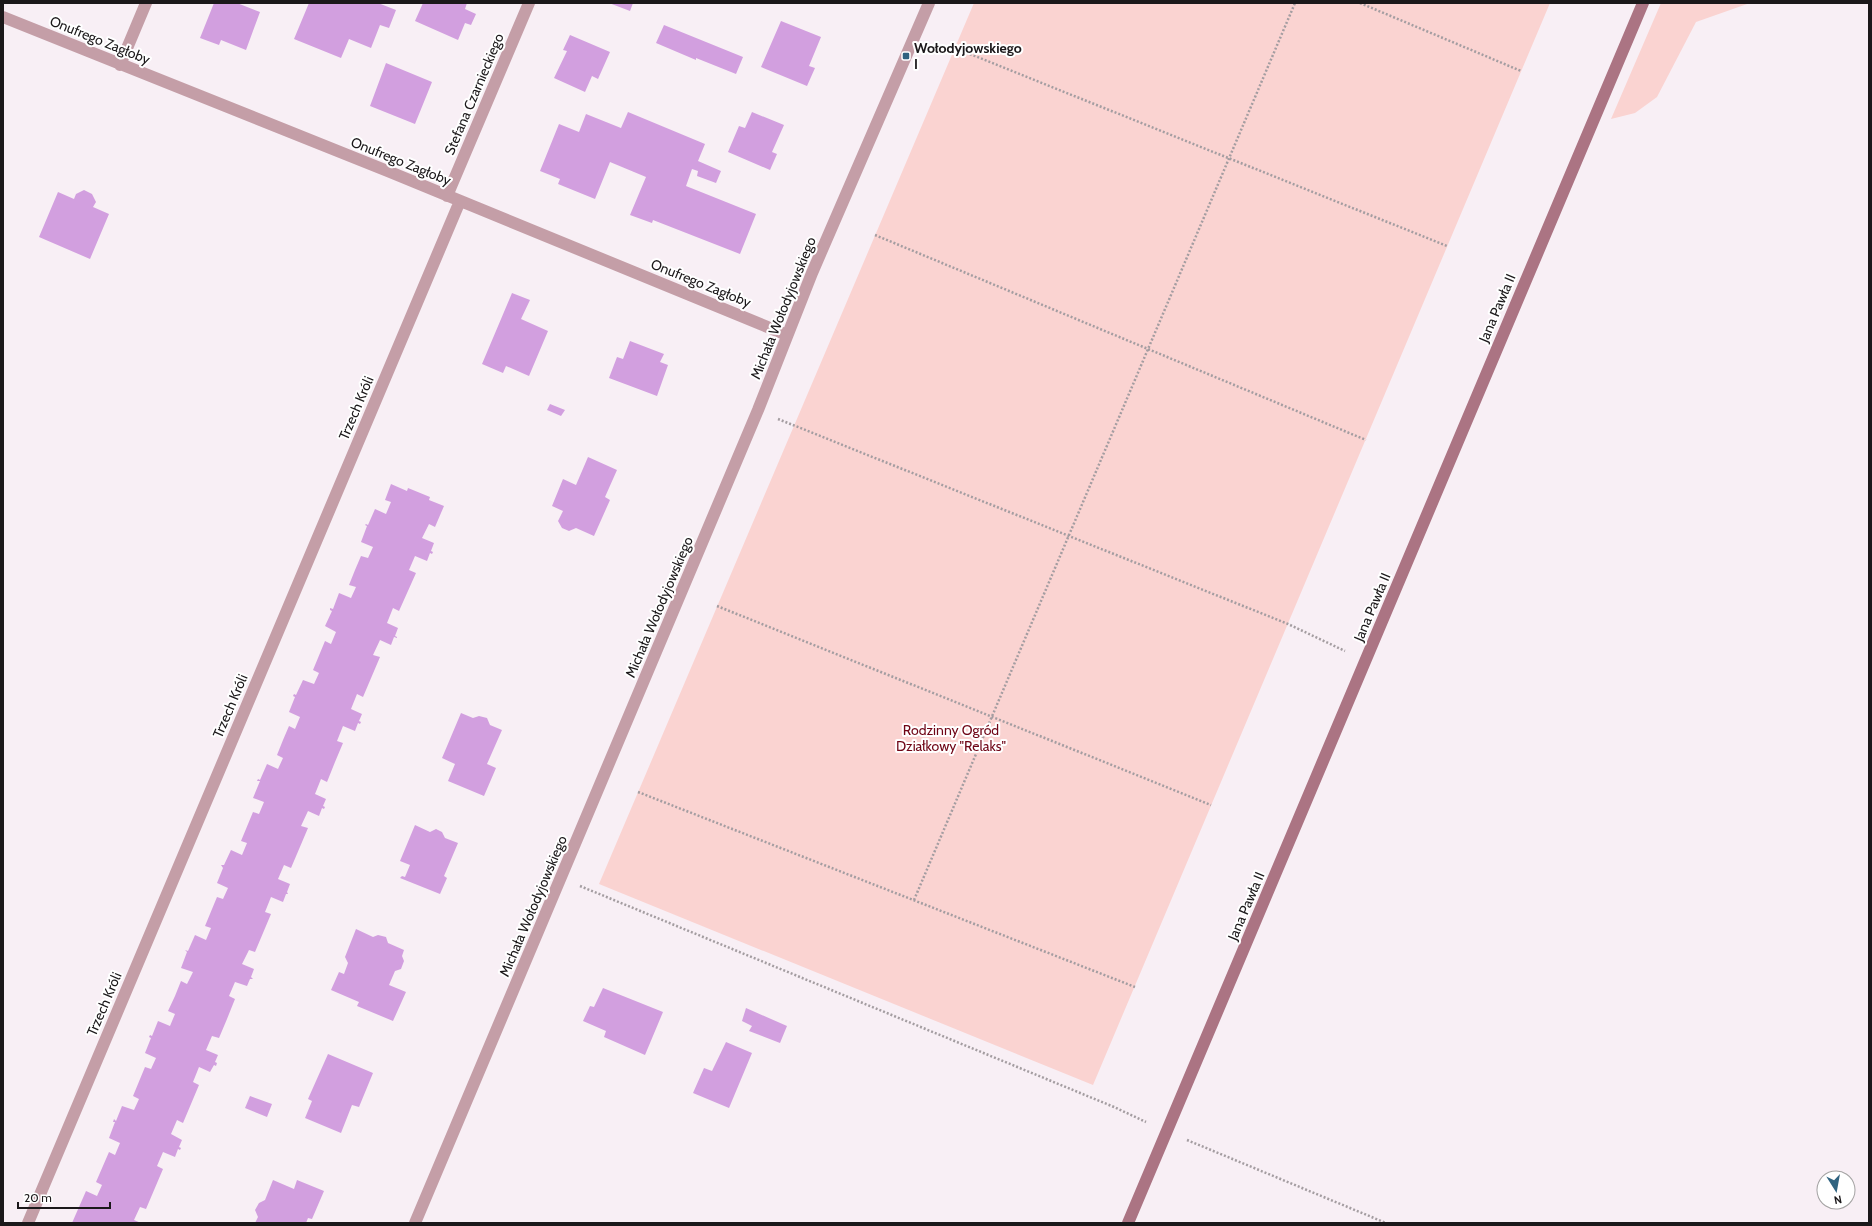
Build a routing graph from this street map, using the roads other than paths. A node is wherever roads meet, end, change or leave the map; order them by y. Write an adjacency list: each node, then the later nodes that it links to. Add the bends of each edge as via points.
1 (146, 3): 6 (street)
2 (529, 3): 7 (street, Stefana Czarnieckiego)
3 (929, 3): 9 (street, Michała Wołodyjowskiego)
4 (1643, 3): 12 (main road, Jana Pawła II)
5 (3, 17): 6 (street, Onufrego Zagłoby)
6 (120, 65): 7 (street, Onufrego Zagłoby)
7 (448, 196): 8 (street, Onufrego Zagłoby)
8 (460, 201): 9 (street, Onufrego Zagłoby); 10 (street, Trzech Króli)
9 (787, 335): 11 (street, Michała Wołodyjowskiego, via 755,417)
10 (28, 1223)
11 (415, 1223)
12 (1128, 1223)

